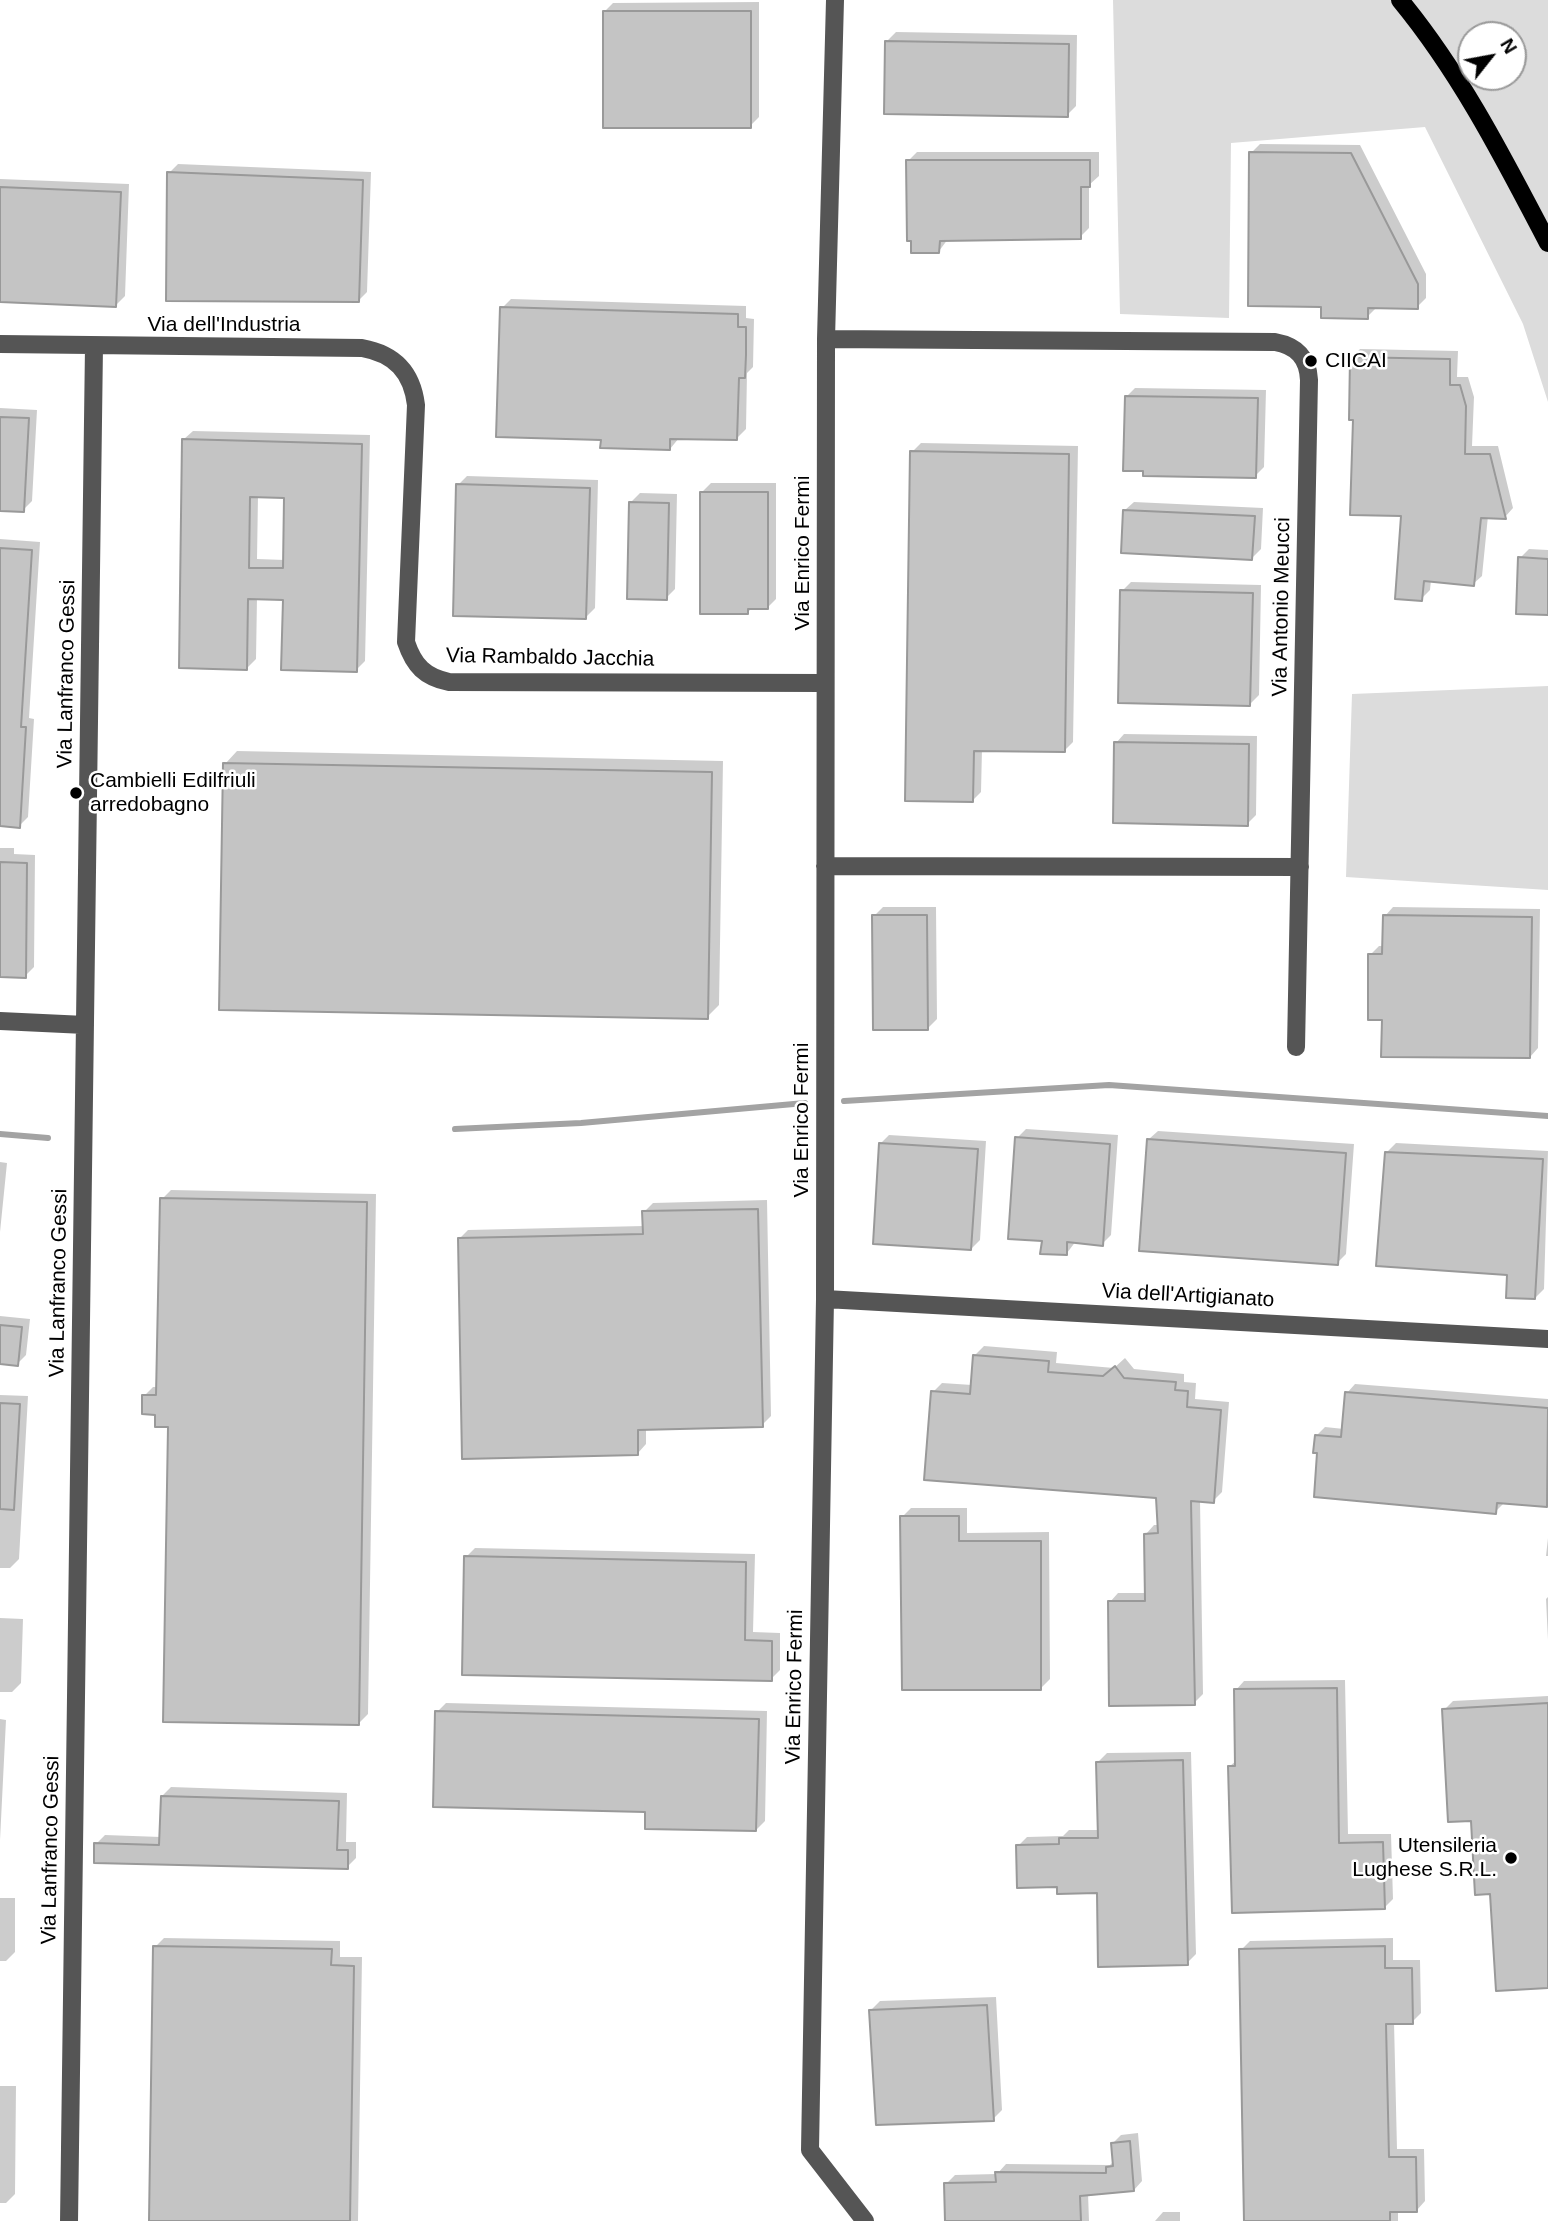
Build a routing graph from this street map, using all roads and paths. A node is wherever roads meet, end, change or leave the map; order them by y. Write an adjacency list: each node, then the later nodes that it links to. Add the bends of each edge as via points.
1 (835, 0): 4 (street, Via Enrico Fermi)
2 (1400, 0): 3 (main road, via 1436,43)
3 (1548, 243)
4 (826, 339): 8 (street, Via Enrico Fermi); 10 (street, Via Antonio Meucci, via 1275,342 1297,349 1309,380)
5 (0, 344): 6 (street, Via dell'Industria)
6 (94, 346): 7 (street, Via dell'Industria, via 362,348 394,359 414,388); 12 (street, Via Lanfranco Gessi)
7 (416, 405): 8 (street, Via Rambaldo Jacchia, via 406,642 420,670 449,682)
8 (825, 683): 9 (street, Via Enrico Fermi)
9 (825, 866): 10 (street); 14 (street, Via Enrico Fermi)
10 (1300, 867): 13 (street)
11 (0, 1021): 12 (street)
12 (85, 1025): 16 (street, Via Lanfranco Gessi)
13 (1296, 1047)
14 (825, 1299): 15 (street, Via dell'Artigianato); 17 (street, Via Enrico Fermi, via 810,2150)
15 (1548, 1339)
16 (69, 2221)
17 (865, 2221)

